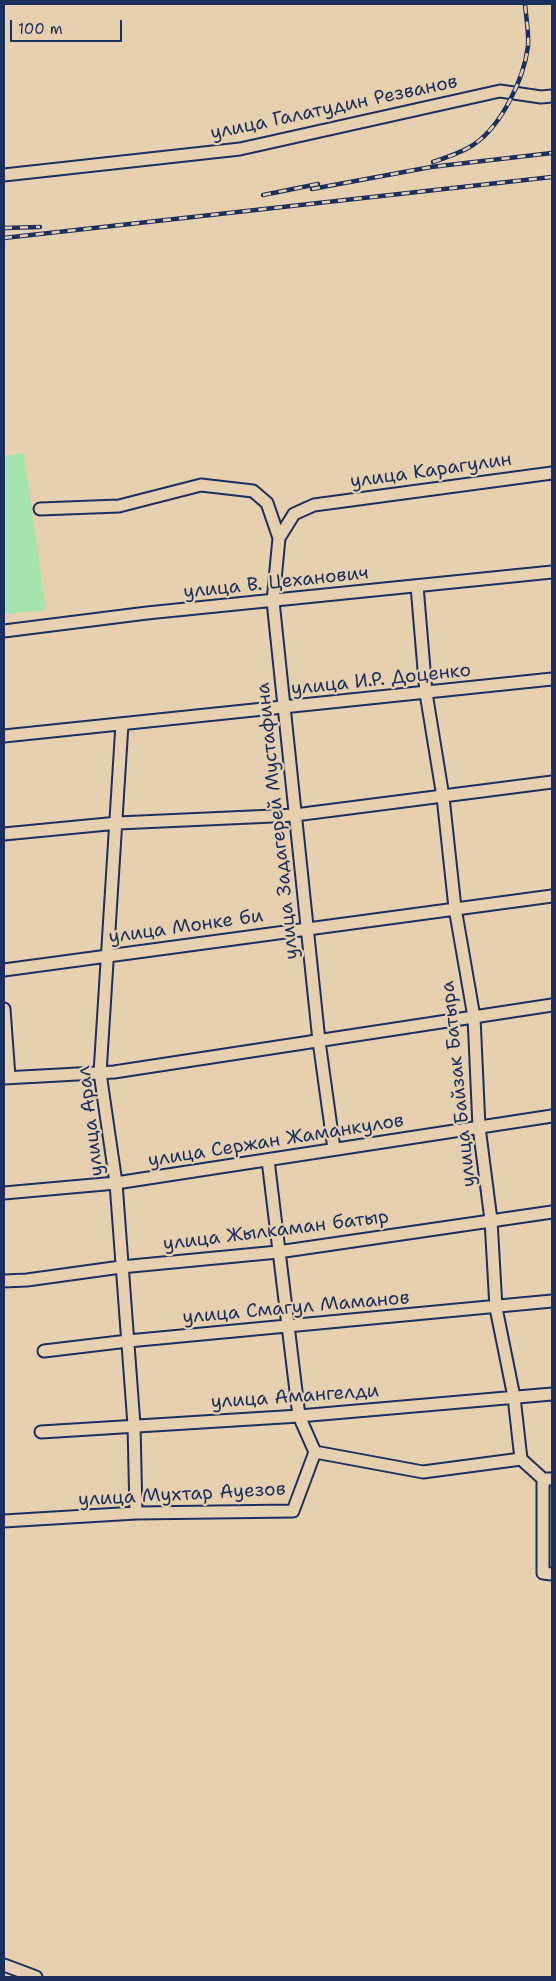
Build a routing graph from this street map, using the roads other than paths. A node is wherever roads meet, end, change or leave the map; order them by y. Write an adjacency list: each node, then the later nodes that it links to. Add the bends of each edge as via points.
1 (552, 96): 2 (street, улица Галатудин Резванов, via 500,91 240,149)
2 (4, 175)
3 (552, 472): 4 (street, улица Карагулин)
4 (314, 505): 6 (street, улица Задагерей Мустафина, via 294,514)
5 (40, 509): 6 (street, via 119,506 201,485 252,491 267,503)
6 (279, 538): 9 (street, улица Задагерей Мустафина)
7 (552, 572): 8 (street, улица В. Цеханович)
8 (416, 586): 9 (street, улица В. Цеханович); 12 (street, улица Байзак Батыра)
9 (273, 601): 10 (street, улица В. Цеханович); 13 (street, улица Задагерей Мустафина)
10 (4, 630)
11 (552, 679): 12 (street, улица И.Р. Доценко)
12 (426, 693): 13 (street, улица И.Р. Доценко); 17 (street, улица Байзак Батыра)
13 (284, 708): 14 (street, улица И.Р. Доценко); 18 (street, улица Задагерей Мустафина)
14 (122, 724): 15 (street, улица И.Р. Доценко); 19 (street, улица Арал)
15 (4, 736)
16 (552, 782): 17 (street)
17 (443, 797): 18 (street); 22 (street, улица Байзак Батыра)
18 (295, 815): 19 (street); 23 (street, улица Задагерей Мустафина)
19 (118, 823): 20 (street); 24 (street, улица Арал)
20 (4, 834)
21 (552, 896): 22 (street, улица Монке би)
22 (455, 908): 23 (street, улица Монке би); 28 (street, улица Байзак Батыра)
23 (307, 928): 24 (street, улица Монке би); 29 (street, улица Задагерей Мустафина)
24 (106, 956): 25 (street, улица Монке би); 30 (street, улица Арал)
25 (4, 970)
26 (552, 1005): 28 (street)
27 (4, 1009): 31 (street)
28 (474, 1017): 29 (street); 33 (street, улица Байзак Батыра)
29 (319, 1041): 30 (street); 34 (street, улица Задагерей Мустафина)
30 (100, 1072): 31 (street); 36 (street, улица Арал)
31 (6, 1078)
32 (552, 1116): 33 (street, улица Сержан Жаманкулов)
33 (479, 1127): 34 (street, улица Сержан Жаманкулов); 39 (street, улица Байзак Батыра)
34 (334, 1149): 35 (street, улица Сержан Жаманкулов)
35 (268, 1160): 36 (street, улица Сержан Жаманкулов); 40 (street)
36 (116, 1183): 37 (street, улица Сержан Жаманкулов); 41 (street, улица Арал)
37 (4, 1193)
38 (552, 1212): 39 (street, улица Жылкаман батыр)
39 (491, 1220): 40 (street, улица Жылкаман батыр); 44 (street, улица Байзак Батыра)
40 (278, 1252): 41 (street, улица Жылкаман батыр); 45 (street)
41 (121, 1267): 42 (street, улица Жылкаман батыр); 46 (street, улица Арал)
42 (4, 1282)
43 (552, 1302): 44 (street, улица Смагул Маманов)
44 (496, 1308): 45 (street, улица Смагул Маманов); 49 (street, улица Байзак Батыра)
45 (288, 1326): 46 (street, улица Смагул Маманов); 50 (street)
46 (128, 1341): 47 (street, улица Смагул Маманов); 51 (street, улица Арал)
47 (44, 1351)
48 (552, 1394): 49 (street, улица Амангелди)
49 (514, 1397): 50 (street, улица Амангелди); 54 (street, улица Байзак Батыра)
50 (299, 1416): 51 (street, улица Амангелди); 53 (street)
51 (134, 1425): 52 (street, улица Амангелди); 56 (street, улица Арал)
52 (41, 1432)
53 (315, 1452): 54 (street, via 423,1472); 56 (street, улица Мухтар Ауезов, via 293,1511)
54 (521, 1459): 55 (street)
55 (548, 1479): 58 (street, via 543,1572)
56 (136, 1513): 57 (street, улица Мухтар Ауезов)
57 (4, 1522)
58 (552, 1574)
59 (4, 1965): 60 (street)
60 (36, 1977)

